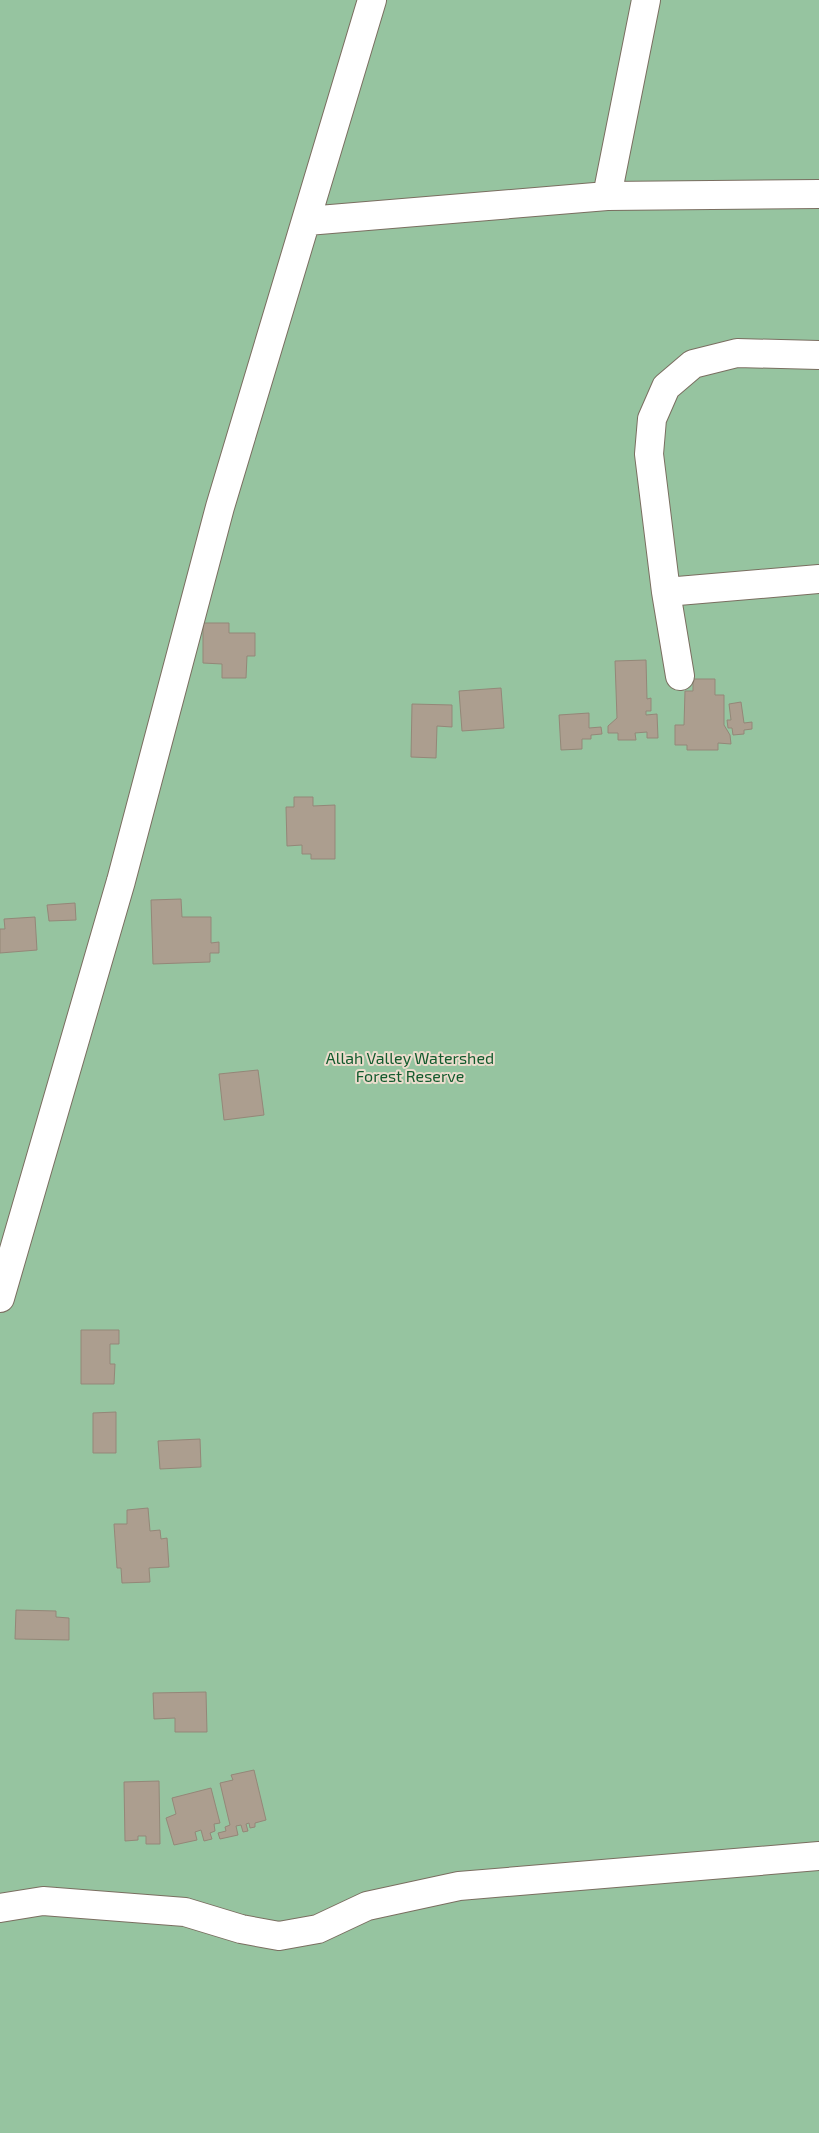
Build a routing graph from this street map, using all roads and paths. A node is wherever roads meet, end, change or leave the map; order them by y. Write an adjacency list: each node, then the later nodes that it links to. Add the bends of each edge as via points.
1 (372, 0): 5 (street)
2 (646, 0): 4 (street)
3 (819, 194): 4 (street)
4 (607, 196): 5 (street)
5 (306, 220): 10 (street, via 220,507 121,881)
6 (819, 355): 8 (street, via 738,352 693,364 666,387 652,418 649,454)
7 (819, 579): 8 (street)
8 (666, 592): 9 (street)
9 (680, 676)
10 (0, 1298)
11 (819, 1856): 12 (street, via 459,1886 367,1906 318,1929 279,1936 240,1929 185,1912 43,1900)
12 (0, 1908)

